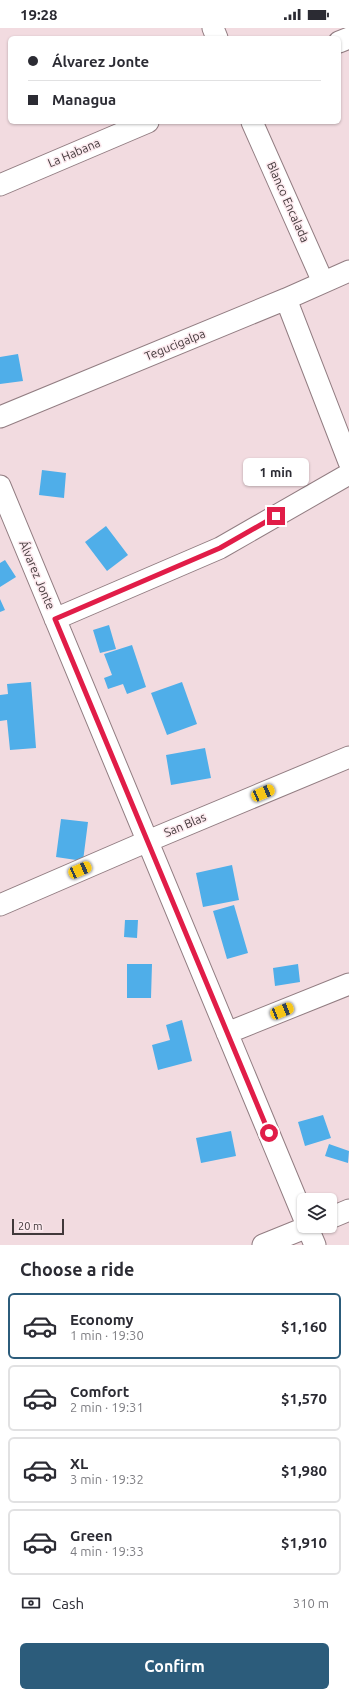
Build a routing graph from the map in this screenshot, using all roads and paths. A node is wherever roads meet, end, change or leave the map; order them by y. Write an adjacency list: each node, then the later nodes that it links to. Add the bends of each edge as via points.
1 (143, 124): 3 (street, La Habana)
2 (253, 124): 5 (street, Blanco Encalada)
3 (0, 185)
4 (349, 271): 5 (street, Tegucigalpa)
5 (323, 282): 6 (street, Tegucigalpa)
6 (286, 299): 7 (street, Tegucigalpa); 8 (street)
7 (0, 417)
8 (349, 462)
9 (349, 474): 11 (street, via 220,548)
10 (0, 486): 11 (street, Álvarez Jonte)
11 (55, 619): 13 (street, Álvarez Jonte)
12 (349, 757): 13 (street, San Blas)
13 (148, 841): 14 (street, San Blas); 16 (street, Álvarez Jonte)
14 (0, 905)
15 (349, 984): 16 (street)
16 (227, 1033): 17 (street, Álvarez Jonte)
17 (297, 1199)
18 (349, 1210): 19 (street)
19 (337, 1215)
20 (297, 1232): 21 (street)
21 (263, 1245)

